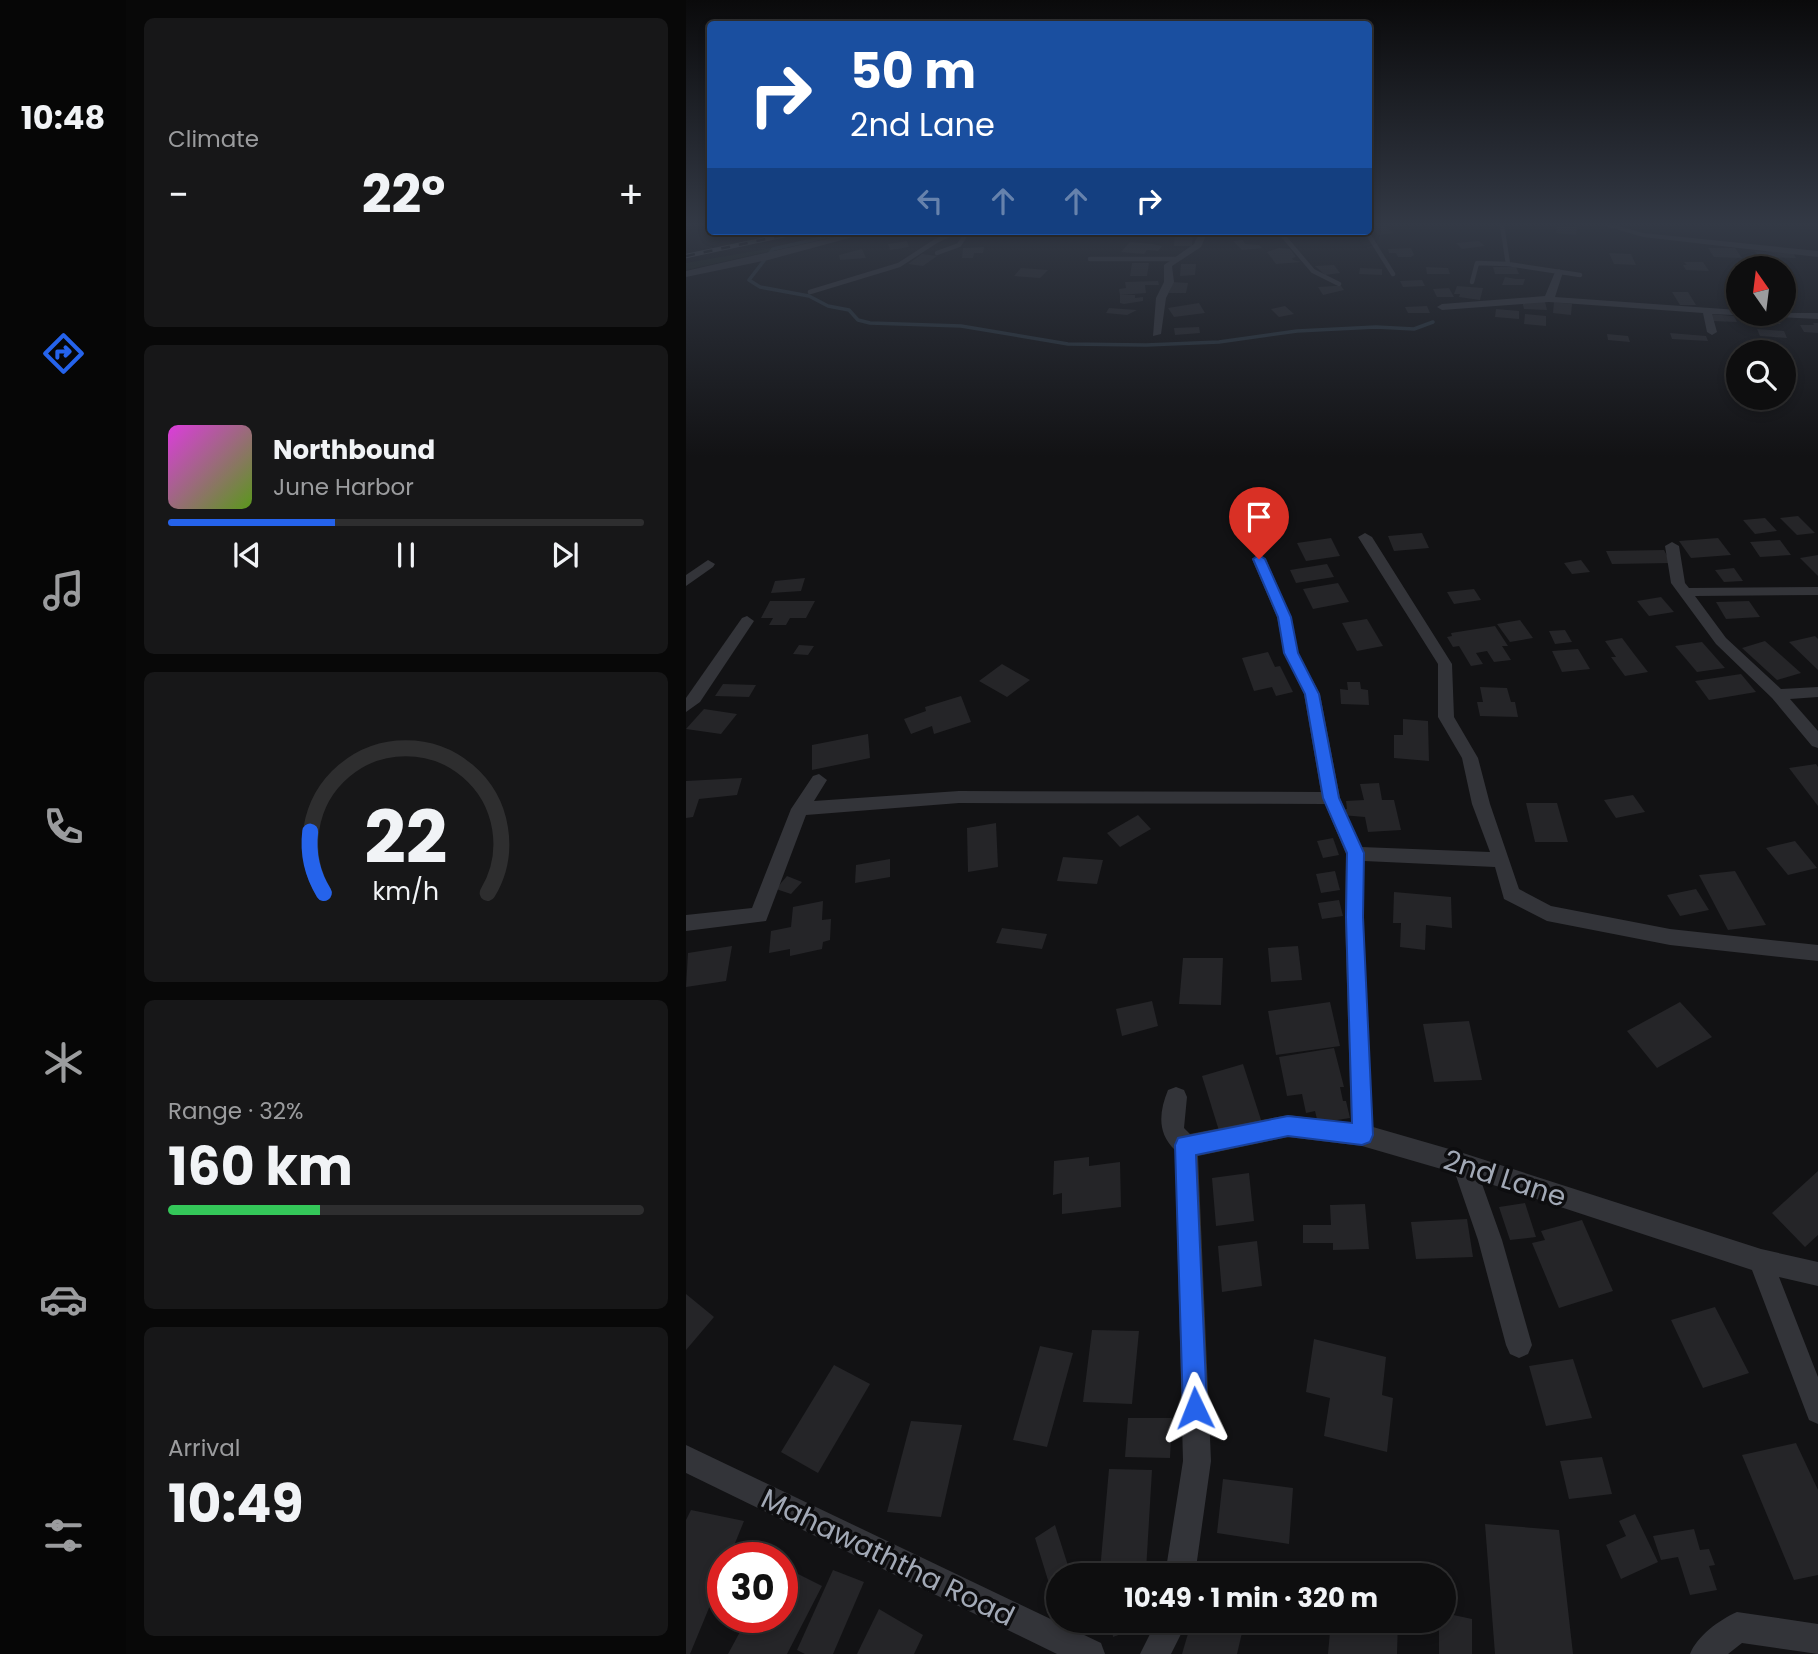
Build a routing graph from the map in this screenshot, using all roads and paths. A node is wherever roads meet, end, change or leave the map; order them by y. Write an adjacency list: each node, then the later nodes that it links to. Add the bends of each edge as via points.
1 (1160, 302): 10 (street)
2 (1498, 302): 4 (street)
3 (1591, 302): 5 (street)
4 (1441, 307)
5 (1707, 311): 6 (street); 9 (street)
6 (1726, 312)
7 (1796, 315): 8 (street)
8 (1818, 316)
9 (1712, 332)
10 (1156, 334)
11 (1364, 537): 27 (street, via 1445,664 1446,718 1471,758 1481,804)
12 (1672, 546): 17 (street, via 1678,583)
13 (1259, 559): 24 (street, via 1284,617 1291,653 1312,694)
14 (708, 564): 15 (street)
15 (686, 582)
16 (1818, 591): 17 (street)
17 (1688, 592): 20 (street, via 1721,641)
18 (747, 621): 21 (street)
19 (1818, 692): 20 (street)
20 (1777, 694): 22 (street)
21 (686, 707)
22 (1818, 742)
23 (819, 780): 25 (street)
24 (1331, 798): 25 (street, via 958,797); 26 (street)
25 (800, 809): 28 (street, via 759,915)
26 (1355, 853): 27 (street); 31 (street)
27 (1502, 860): 29 (street, via 1511,894 1547,913 1670,937)
28 (686, 923)
29 (1818, 953)
30 (1176, 1097): 32 (street, via 1172,1132)
31 (1362, 1135): 32 (street, 2nd Lane, via 1288,1126); 33 (street, 2nd Lane)
32 (1186, 1145): 39 (street, via 1197,1461)
33 (1463, 1164): 34 (street, 2nd Lane); 36 (street)
34 (1761, 1261): 35 (street, 2nd Lane); 37 (street)
35 (1818, 1274)
36 (1520, 1345)
37 (1818, 1411)
38 (686, 1459): 42 (street, Mahawaththa Road)
39 (1182, 1563)
40 (1166, 1633): 43 (street)
41 (1818, 1639): 44 (street, via 1737,1627)
42 (1090, 1654)
43 (1155, 1654)
44 (1706, 1654)

